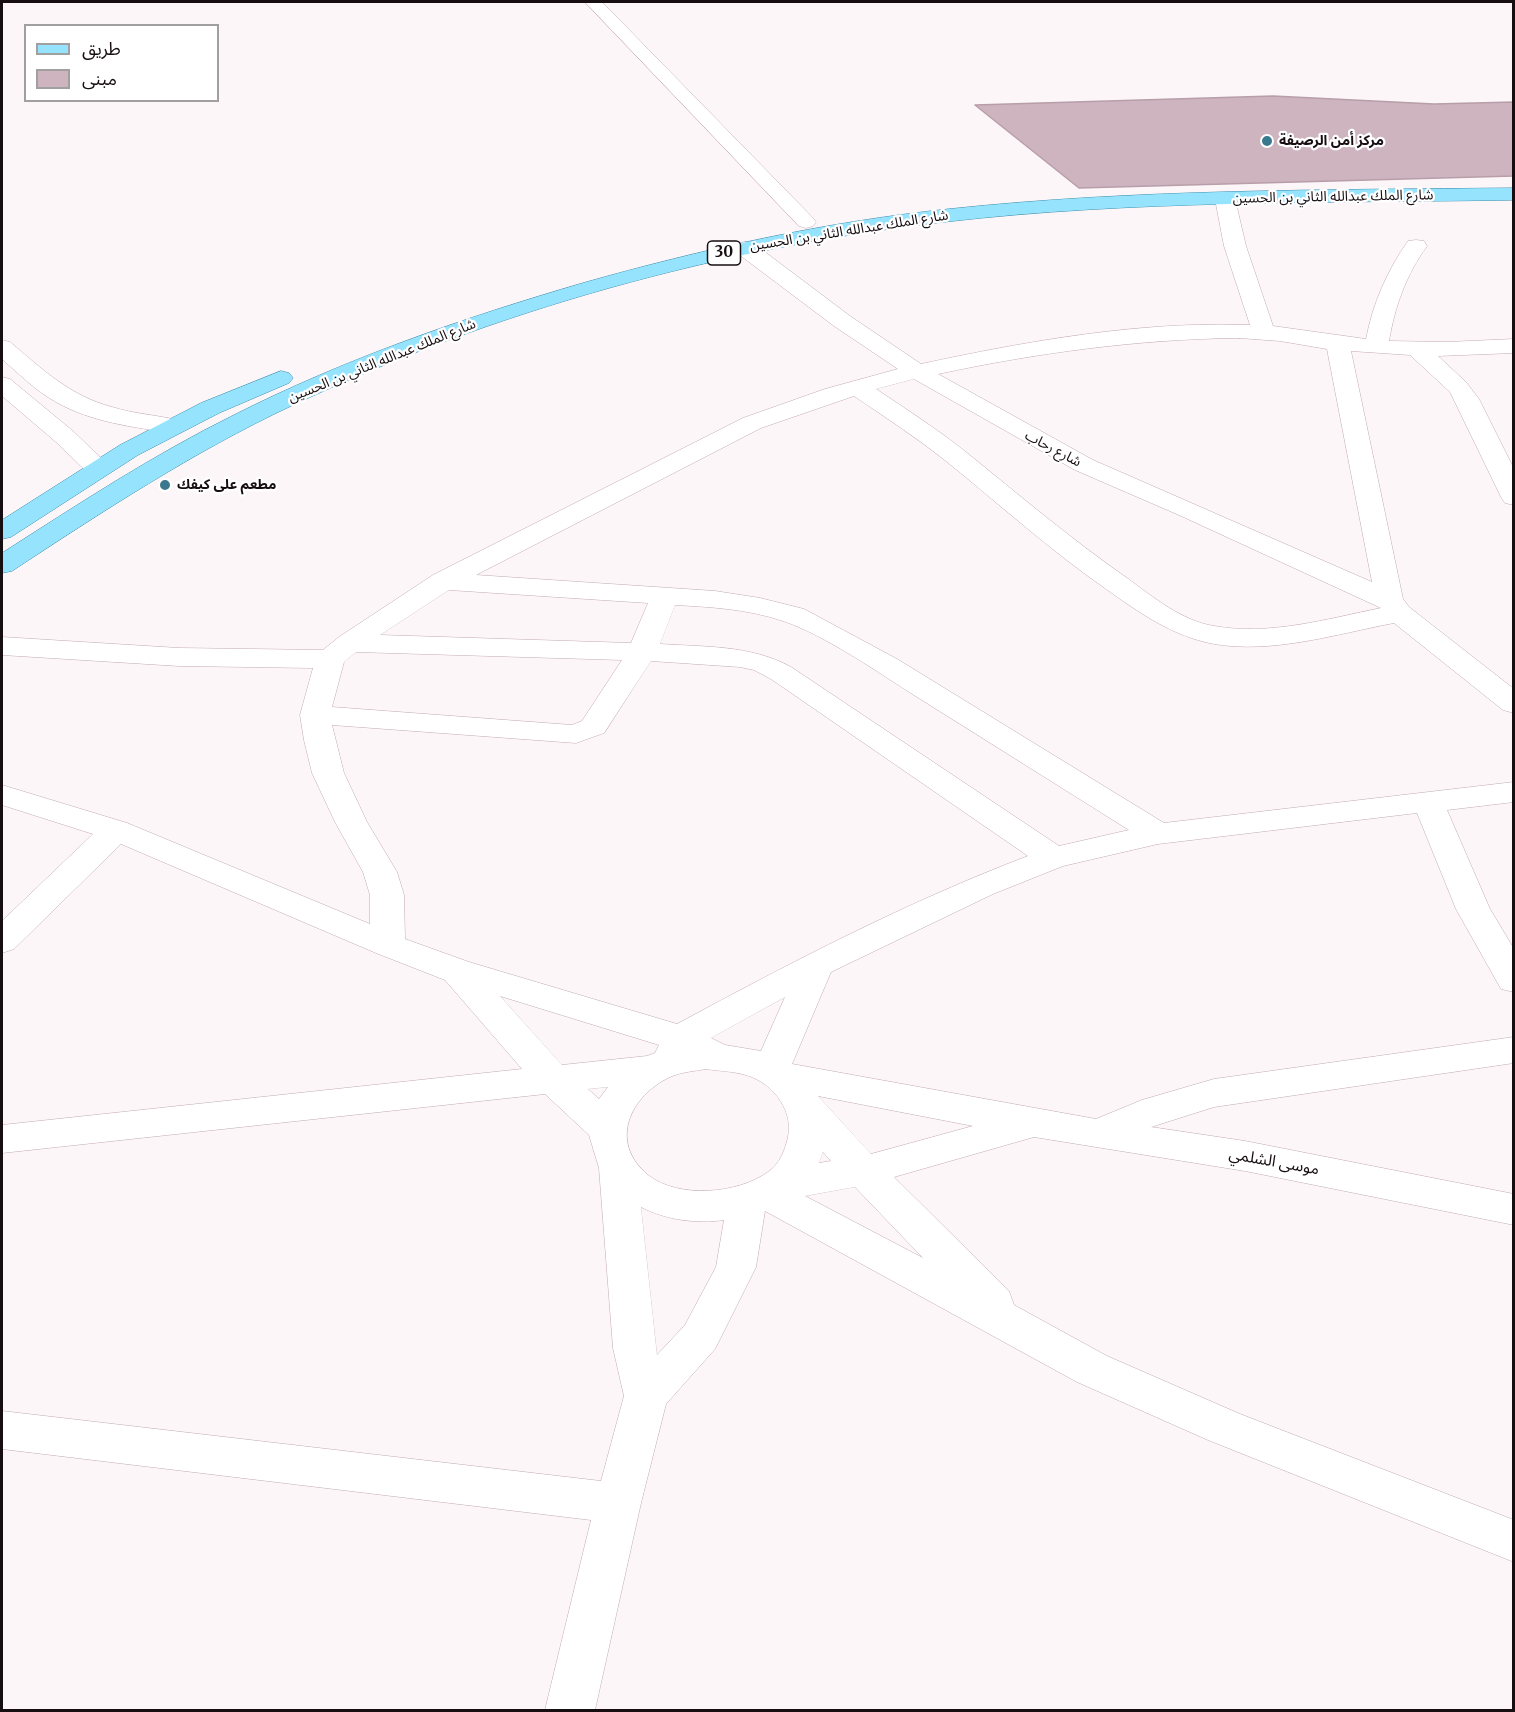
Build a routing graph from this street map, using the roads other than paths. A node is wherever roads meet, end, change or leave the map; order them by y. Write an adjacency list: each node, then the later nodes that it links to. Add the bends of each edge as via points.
1 (593, 2): 6 (street)
2 (1514, 182): 3 (main road, شارع الملك عبدالله الثاني بن الحسين / 30)
3 (1350, 190): 4 (main road, شارع الملك عبدالله الثاني بن الحسين / 30); 5 (main road, شارع الملك عبدالله الثاني بن الحسين / 30); 6 (main road, شارع الملك عبدالله الثاني بن الحسين / 30, via 1203,185 1027,195)
4 (1514, 194)
5 (1225, 199): 8 (main road, شارع الملك عبدالله الثاني بن الحسين / 30, via 1103,203 948,215); 9 (street, via 1235,246)
6 (806, 222): 18 (main road, شارع الملك عبدالله الثاني بن الحسين / 30, via 688,245 520,293 350,349)
7 (1416, 246): 11 (street, via 1401,265 1393,285)
8 (745, 248): 15 (street, شارع رحاب, via 842,321); 19 (main road, شارع الملك عبدالله الثاني بن الحسين / 30, via 617,280 463,328 315,385)
9 (1264, 332): 10 (street); 15 (street, via 1185,331 994,355)
10 (1338, 344): 11 (street); 27 (street)
11 (1376, 346): 14 (street)
12 (1514, 346): 14 (street)
13 (2, 347): 20 (street, via 75,402)
14 (1416, 349): 22 (street, via 1467,399)
15 (916, 370): 17 (street); 27 (street, شارع رحاب, via 1084,465 1188,509)
16 (3, 387): 21 (street, via 65,436)
17 (857, 387): 25 (street, via 801,403 752,423); 27 (street, via 951,453 1079,558 1156,612 1185,627 1240,637 1293,633)
18 (210, 408): 19 (main road); 20 (main road, شارع الملك عبدالله الثاني بن الحسين / 30)
19 (240, 421): 24 (main road, شارع الملك عبدالله الثاني بن الحسين / 30, via 133,480)
20 (172, 426): 21 (main road, شارع الملك عبدالله الثاني بن الحسين / 30)
21 (98, 469): 23 (main road, شارع الملك عبدالله الثاني بن الحسين / 30)
22 (1514, 497)
23 (2, 531)
24 (2, 565)
25 (443, 581): 26 (street); 29 (street)
26 (664, 597): 30 (street); 37 (street, via 748,604 803,619 887,665)
27 (1394, 607): 31 (street, شارع رحاب)
28 (2, 646): 29 (street, via 179,657)
29 (340, 651): 30 (street); 32 (street)
30 (642, 652): 32 (street, via 593,727 576,734); 38 (street, via 741,658 764,664)
31 (1514, 704)
32 (315, 715): 40 (street, via 328,774 380,872 387,895)
33 (1514, 792): 35 (street)
34 (2, 795): 36 (street)
35 (1428, 802): 37 (street); 43 (street, via 1473,909)
36 (116, 830): 39 (street); 40 (street)
37 (1158, 834): 38 (street)
38 (1054, 858): 41 (street, via 981,886)
39 (2, 941)
40 (388, 945): 42 (street)
41 (817, 964): 45 (street); 46 (street)
42 (457, 971): 45 (street); 47 (street)
43 (1514, 980)
44 (1514, 1050): 51 (street, via 1214,1093 1135,1116)
45 (667, 1057): 46 (street, via 739,1058); 47 (street); 50 (street, via 620,1095)
46 (775, 1073): 48 (street, via 795,1089); 49 (street, موسى الشلمي)
47 (553, 1080): 50 (street); 52 (street)
48 (805, 1106): 54 (street); 55 (street, via 810,1125 806,1152 795,1169)
49 (1032, 1124): 51 (street, موسى الشلمي); 54 (street)
50 (607, 1129): 53 (street, via 610,1153)
51 (1099, 1134): 56 (street, موسى الشلمي, via 1245,1156)
52 (2, 1139)
53 (618, 1167): 55 (street, via 640,1189 673,1203 710,1207); 58 (street, via 634,1348)
54 (863, 1171): 55 (street); 57 (street)
55 (764, 1193): 57 (street); 58 (street, via 736,1267 700,1337)
56 (1514, 1210)
57 (1019, 1328): 61 (street, via 1092,1369 1224,1427)
58 (646, 1396): 60 (street)
59 (2, 1430): 60 (street)
60 (618, 1503): 62 (street)
61 (1514, 1541)
62 (570, 1710)

